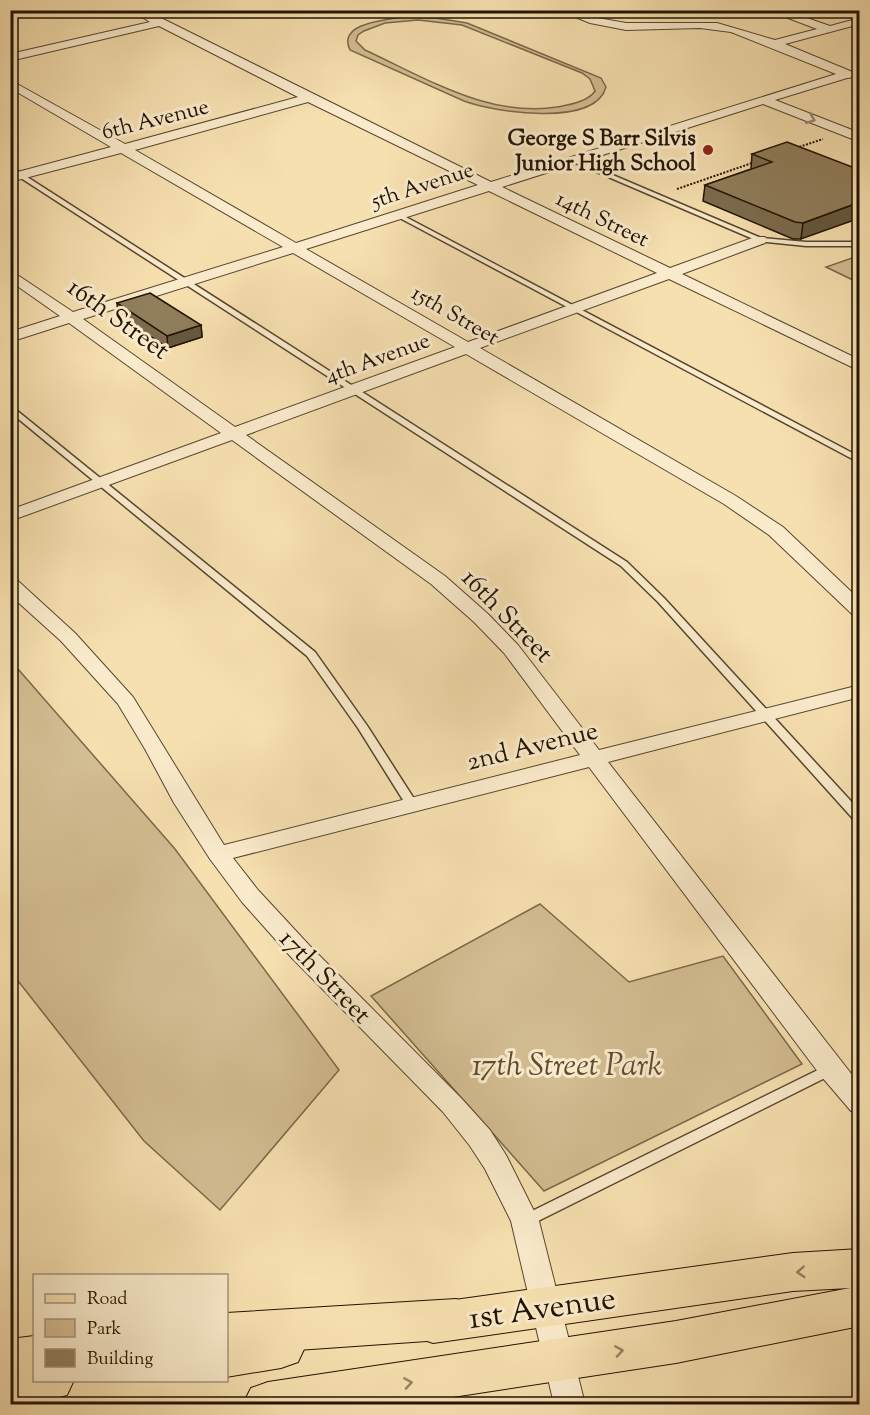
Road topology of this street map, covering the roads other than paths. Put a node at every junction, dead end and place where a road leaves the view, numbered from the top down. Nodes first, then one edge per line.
1 (136, 10) edge
2 (563, 10) edge
3 (772, 10) edge
4 (860, 21) edge
5 (158, 23) junction
6 (826, 28) junction
7 (771, 44) junction
8 (10, 58) edge
9 (854, 76) edge
10 (10, 83) edge
11 (309, 98) junction
12 (763, 100) junction
13 (860, 138) edge
14 (123, 149) junction
15 (573, 160) junction
16 (14, 174) edge
17 (491, 186) junction
18 (398, 215) junction
19 (760, 240) junction
20 (860, 244) edge
21 (296, 248) junction
22 (668, 273) junction
23 (10, 274) edge
24 (189, 282) junction
25 (573, 309) junction
26 (72, 318) junction
27 (10, 338) edge
28 (468, 347) junction
29 (860, 366) edge
30 (355, 389) junction
31 (10, 408) edge
32 (232, 433) junction
33 (860, 461) edge
34 (104, 484) junction
35 (10, 516) edge
36 (10, 584) edge
37 (860, 610) edge
38 (860, 691) edge
39 (767, 716) junction
40 (594, 759) junction
41 (412, 805) junction
42 (860, 819) edge
43 (218, 855) junction
44 (830, 1069) junction
45 (860, 1104) edge
46 (525, 1221) junction
47 (860, 1268) edge
48 (547, 1306) junction
49 (860, 1306) edge
50 (456, 1319) junction
51 (228, 1334) edge
52 (228, 1356) edge
53 (33, 1357) edge
54 (10, 1360) edge
55 (37, 1382) edge
56 (566, 1382) edge
57 (10, 1386) edge
58 (267, 1404) edge

1 - 5 street, 14th Street
2 - 7 street
3 - 6 street
4 - 6 street
5 - 8 street
5 - 11 street, 14th Street
6 - 7 street
7 - 9 street
9 - 12 street, 5th Avenue
10 - 14 street, 15th Street
11 - 14 street, 6th Avenue
11 - 17 street, 14th Street
12 -> 13 street
12 - 15 street, 5th Avenue
14 - 16 street, 6th Avenue
14 - 21 street, 15th Street
15 - 17 street, 5th Avenue
15 - 19 lane
16 - 24 lane
17 - 18 street, 5th Avenue
17 - 22 street, 14th Street
18 - 21 street, 5th Avenue
18 - 25 lane
19 - 20 lane
19 - 22 street, 4th Avenue
21 - 24 street, 5th Avenue
21 - 28 street, 15th Street
22 - 25 street, 4th Avenue
22 - 29 street, 14th Street
23 - 26 street, 16th Street
24 - 26 street, 5th Avenue
24 - 30 lane
25 - 28 street, 4th Avenue
25 - 33 lane
26 - 27 street, 5th Avenue
26 - 32 street, 16th Street
28 - 30 street, 4th Avenue
28 - 37 street, 15th Street
30 - 32 street, 4th Avenue
30 - 39 lane
31 - 34 lane
32 - 34 street, 4th Avenue
32 - 40 street, 16th Street
34 - 35 street, 4th Avenue
34 - 41 lane
36 - 43 street, 17th Street
38 - 39 street, 2nd Avenue
39 - 40 street, 2nd Avenue
39 - 42 lane
40 - 41 street, 2nd Avenue
40 - 44 street, 16th Street
41 - 43 street, 2nd Avenue
43 - 46 street, 17th Street
44 - 45 street, 16th Street
44 - 46 lane
46 - 48 street, 17th Street
47 -> 48 main road, 1st Avenue
48 - 50 main road, 1st Avenue
48 - 56 street, 17th Street
56 -> 49 main road, 1st Avenue
50 - 51 main road
50 - 52 main road, 1st Avenue
53 - 54 main road
55 - 57 main road
58 -> 56 main road, 1st Avenue

